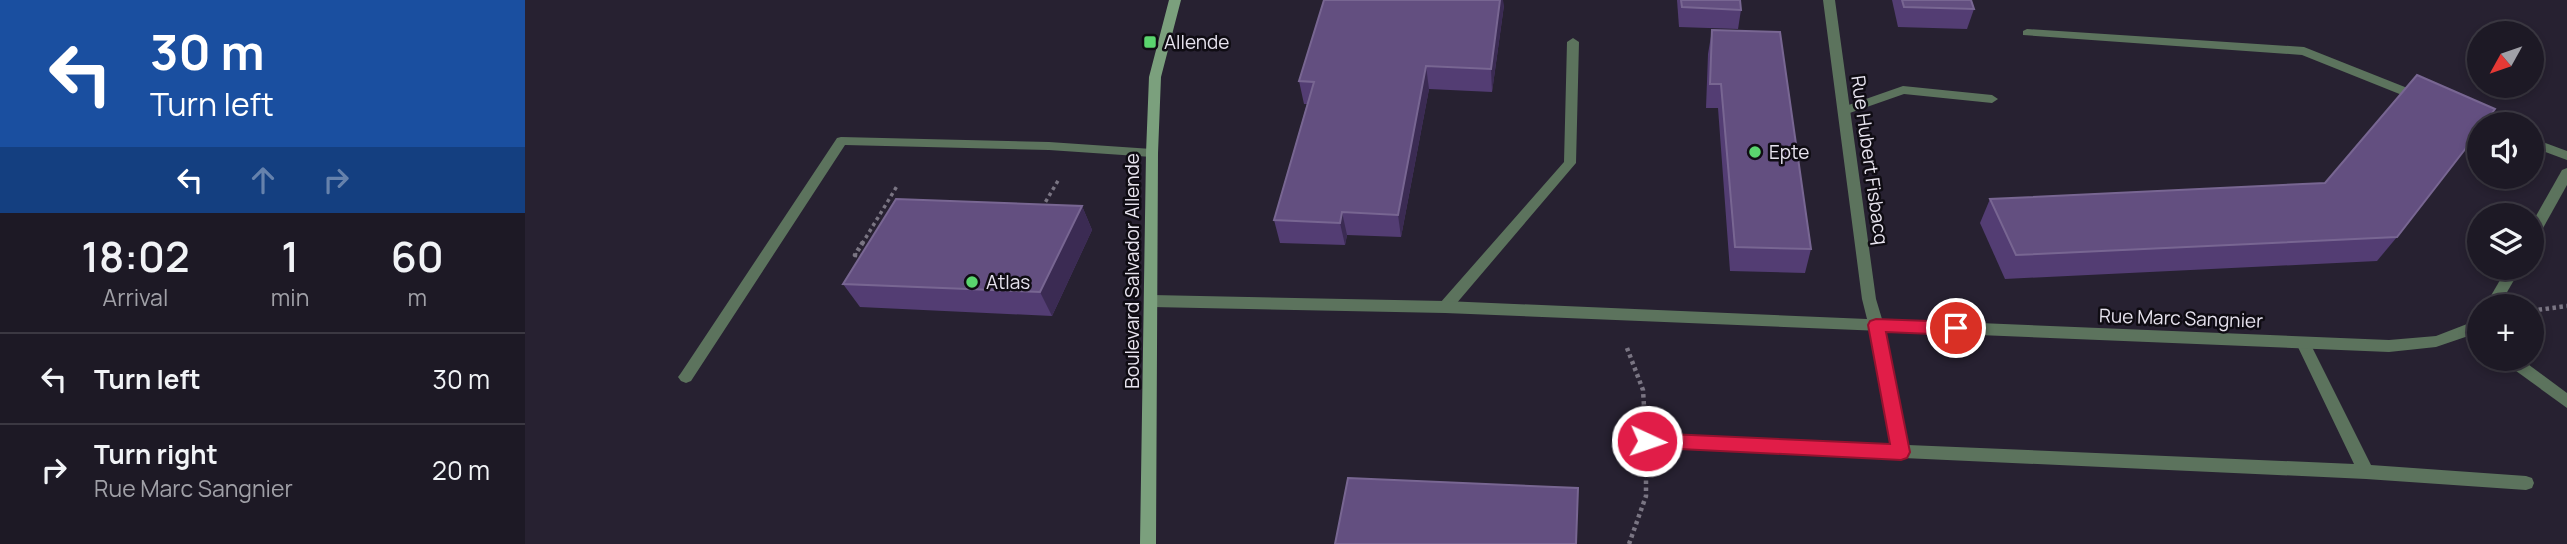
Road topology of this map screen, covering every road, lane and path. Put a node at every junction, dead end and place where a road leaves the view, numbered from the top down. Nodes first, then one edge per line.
1 (1175, 0) edge
2 (1829, 0) edge
3 (2027, 33) dead end
4 (1573, 42) dead end
5 (1992, 99) dead end
6 (2438, 105) edge
7 (1844, 111) junction
8 (2544, 147) edge
9 (1076, 148) junction
10 (1152, 153) junction
11 (2567, 156) edge
12 (2567, 173) edge
13 (897, 186) dead end
14 (888, 202) junction
15 (901, 202) edge
16 (1030, 207) edge
17 (2544, 214) edge
18 (867, 256) edge
19 (1152, 301) junction
20 (2567, 306) edge
21 (1445, 307) junction
22 (2544, 309) edge
23 (1876, 325) junction
24 (2467, 334) edge
25 (2303, 342) junction
26 (2526, 371) edge
27 (686, 377) dead end
28 (2567, 402) edge
29 (1647, 441) dead end
30 (1901, 452) junction
31 (2366, 472) junction
32 (2526, 483) dead end
33 (1149, 544) edge

1 - 10 street, Boulevard Salvador Allende
2 - 7 street, Rue Hubert Fisbacq
3 - 6 street
4 - 21 street
5 - 7 street
7 - 23 street, Rue Hubert Fisbacq
8 - 11 street
9 - 10 street
9 - 16 path
9 - 27 street
10 - 19 street, Boulevard Salvador Allende
12 - 17 street
13 - 14 path
14 - 15 path
14 - 18 path
19 - 21 street, Rue Marc Sangnier
19 - 33 street, Boulevard Salvador Allende
20 - 22 path
21 - 23 street, Rue Marc Sangnier
23 - 25 street, Rue Marc Sangnier
23 - 30 street, Rue Hubert Fisbacq
24 - 25 street, Rue Marc Sangnier
25 - 31 street
26 - 28 street
29 - 30 street
30 - 31 street
31 - 32 street

